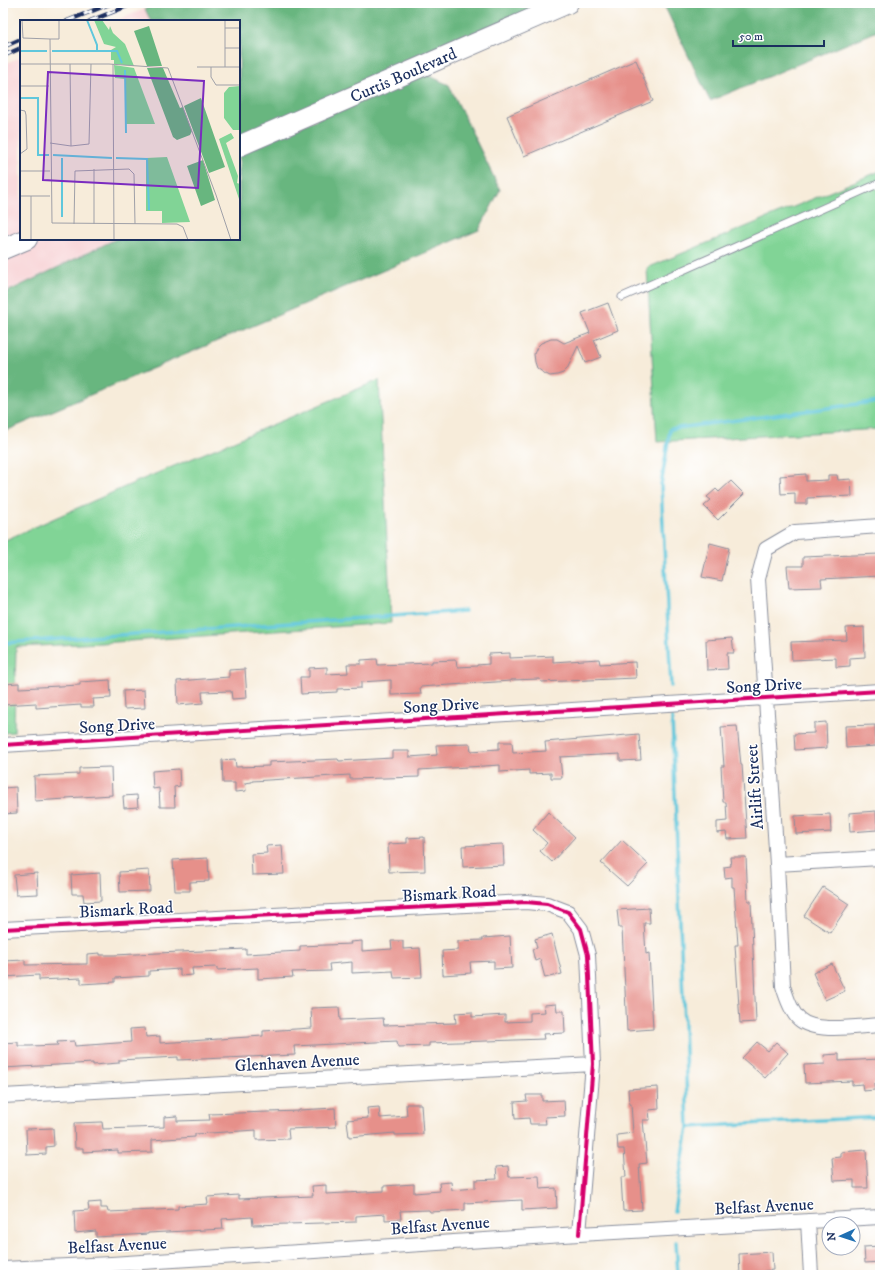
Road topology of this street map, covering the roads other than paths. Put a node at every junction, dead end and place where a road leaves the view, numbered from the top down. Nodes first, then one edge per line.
1 (568, 3) edge
2 (240, 146) edge
3 (880, 183) edge
4 (25, 240) edge
5 (3, 249) edge
6 (622, 297) dead end
7 (880, 526) edge
8 (880, 692) edge
9 (767, 698) junction
10 (3, 745) edge
11 (880, 858) edge
12 (778, 864) junction
13 (3, 929) edge
14 (880, 1025) edge
15 (593, 1064) junction
16 (3, 1096) edge
17 (880, 1217) edge
18 (808, 1221) junction
19 (579, 1234) junction
20 (3, 1269) edge
21 (111, 1270) edge
22 (811, 1275) edge

1 - 2 street, Curtis Boulevard
3 - 6 lane
4 - 5 street
7 - 9 street, Airlift Street
8 - 9 street, Song Drive
9 - 10 street, Song Drive
9 - 12 street, Airlift Street
11 - 12 street
12 - 14 street, Airlift Street
13 - 15 street, Bismark Road
15 - 16 street, Glenhaven Avenue
15 - 19 street, Bismark Road
17 - 18 street, Belfast Avenue
18 - 19 street, Belfast Avenue
18 - 22 street
19 - 21 street, Belfast Avenue
20 - 21 street, Belfast Avenue

